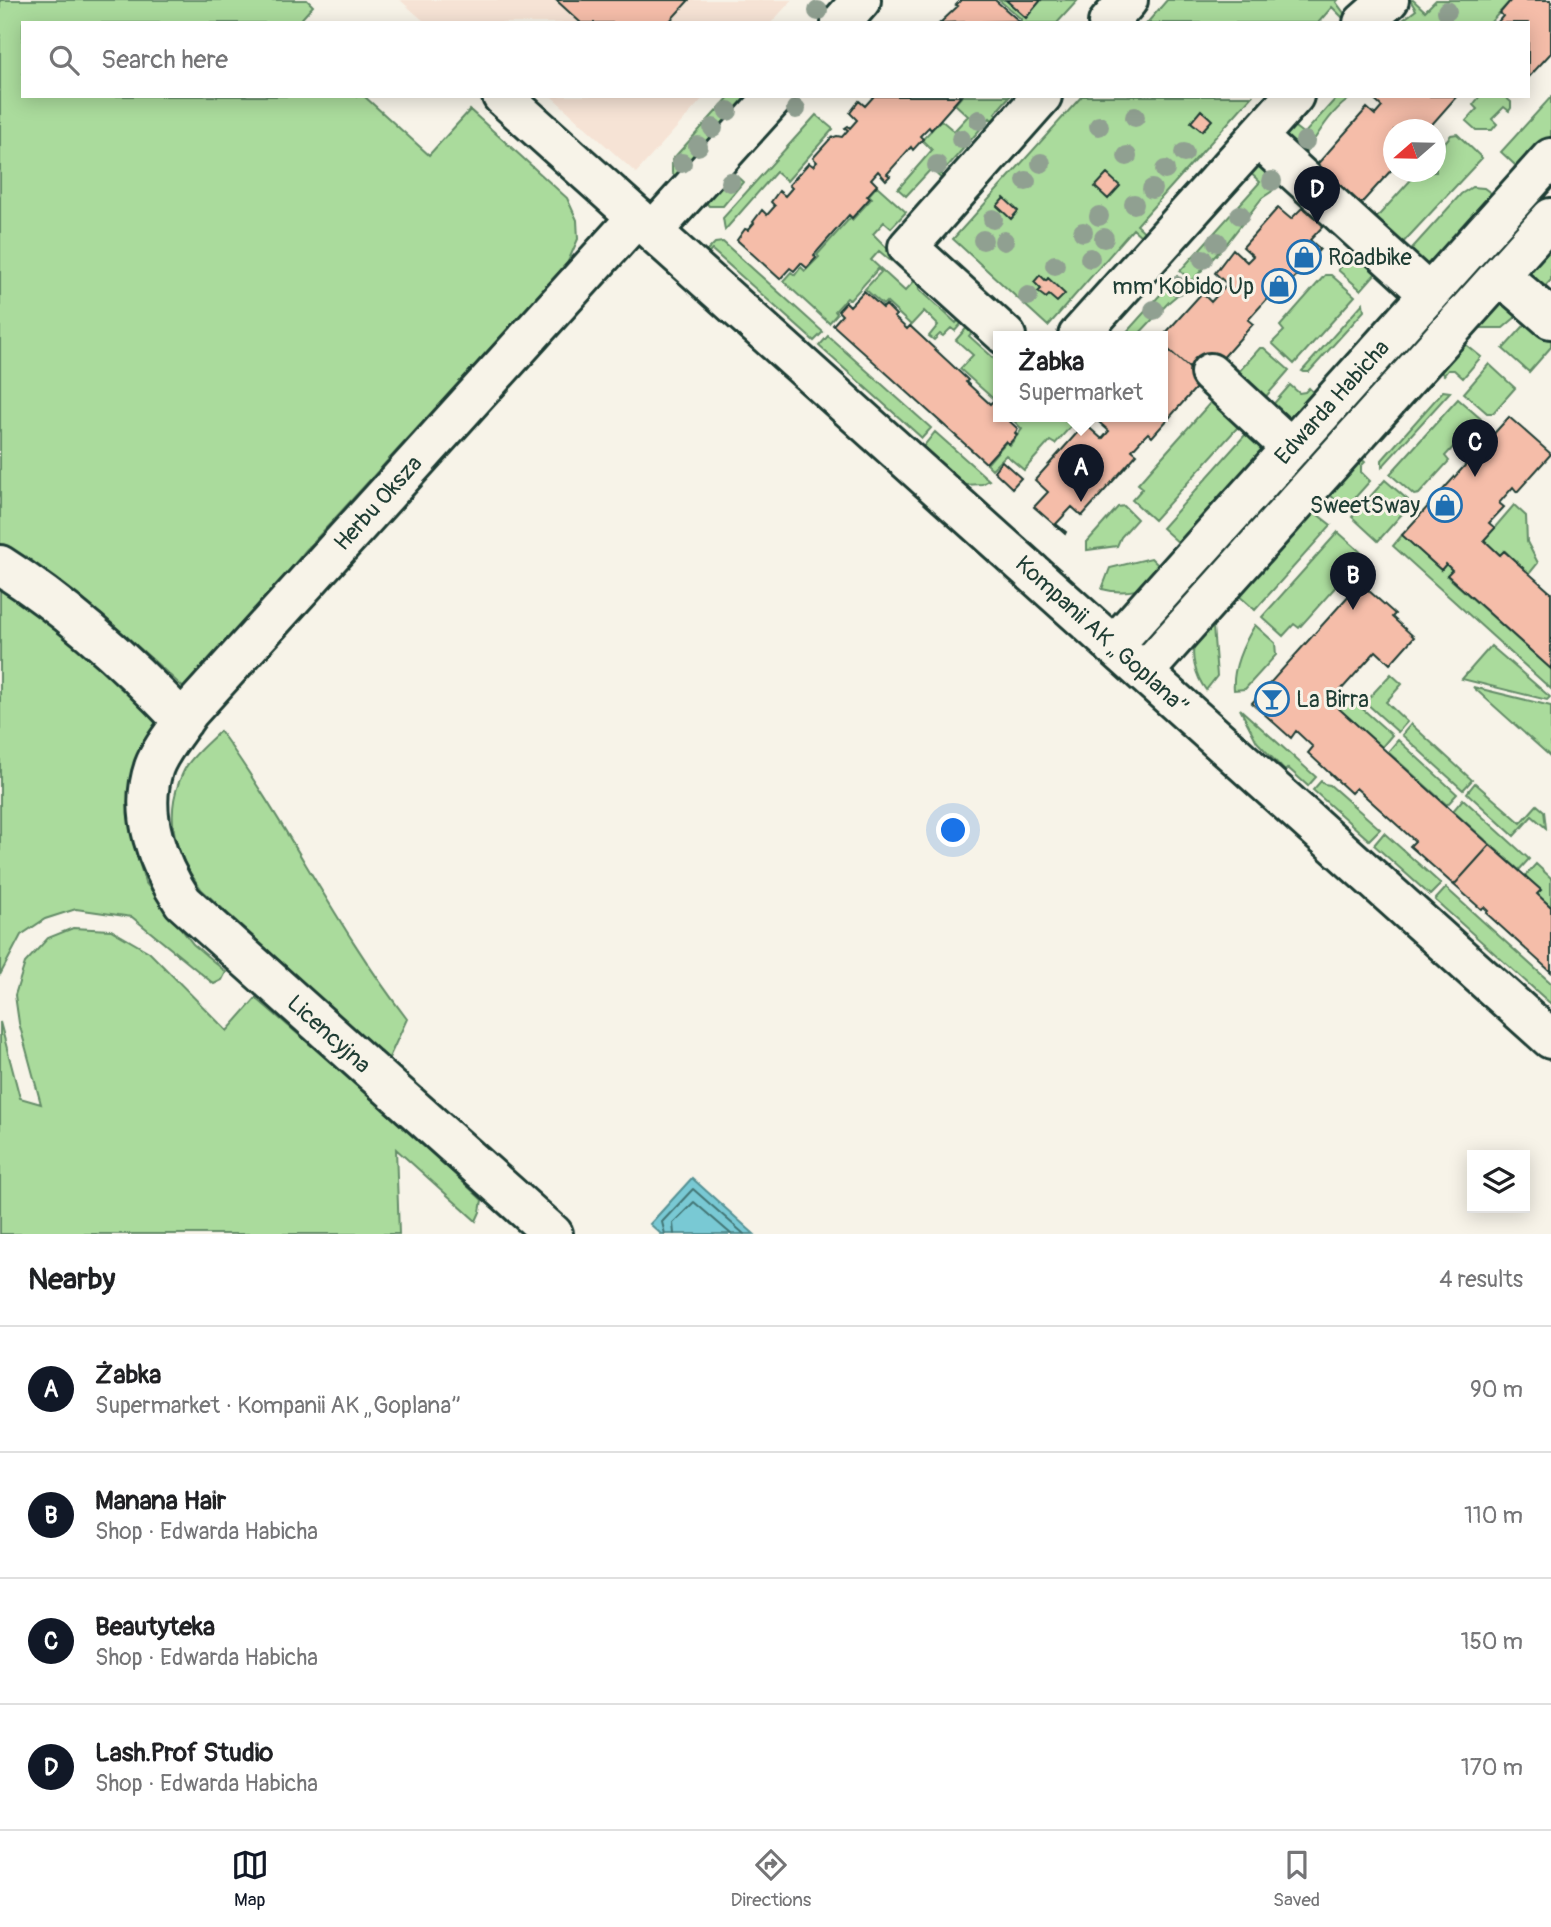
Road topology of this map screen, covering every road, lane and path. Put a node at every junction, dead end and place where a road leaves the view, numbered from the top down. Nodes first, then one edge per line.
1 (861, 0) edge
2 (1128, 0) edge
3 (1389, 0) edge
4 (843, 21) edge
5 (1110, 21) edge
6 (1365, 21) edge
7 (504, 98) edge
8 (773, 98) edge
9 (1040, 98) edge
10 (1292, 98) edge
11 (1257, 137) junction
12 (1551, 158) edge
13 (1551, 218) edge
14 (645, 224) junction
15 (1500, 275) junction
16 (1429, 294) junction
17 (1551, 320) edge
18 (1000, 331) edge
19 (1082, 331) edge
20 (1210, 373) dead end
21 (1291, 447) junction
22 (0, 565) edge
23 (1114, 646) junction
24 (1144, 673) junction
25 (183, 721) junction
26 (149, 805) joint
27 (1551, 1039) edge
28 (553, 1234) edge

1 - 4 street
2 - 5 street
3 - 6 street
7 - 14 street, Kompanii AK „Goplana”
8 - 14 street, Herbu Oksza
9 - 18 street
10 - 11 street
11 - 16 street
11 - 19 street
12 - 16 street, Edwarda Habicha
13 - 15 street, Edwarda Habicha
14 - 23 street, Kompanii AK „Goplana”
14 - 25 street, Herbu Oksza
15 - 17 street
15 - 24 street, Edwarda Habicha
16 - 21 street, Edwarda Habicha
20 - 21 street
21 - 23 street, Edwarda Habicha
22 - 25 street
23 - 24 street, Kompanii AK „Goplana”
24 - 27 street, Kompanii AK „Goplana”
25 - 26 street, Herbu Oksza
26 - 28 street, Licencyjna

